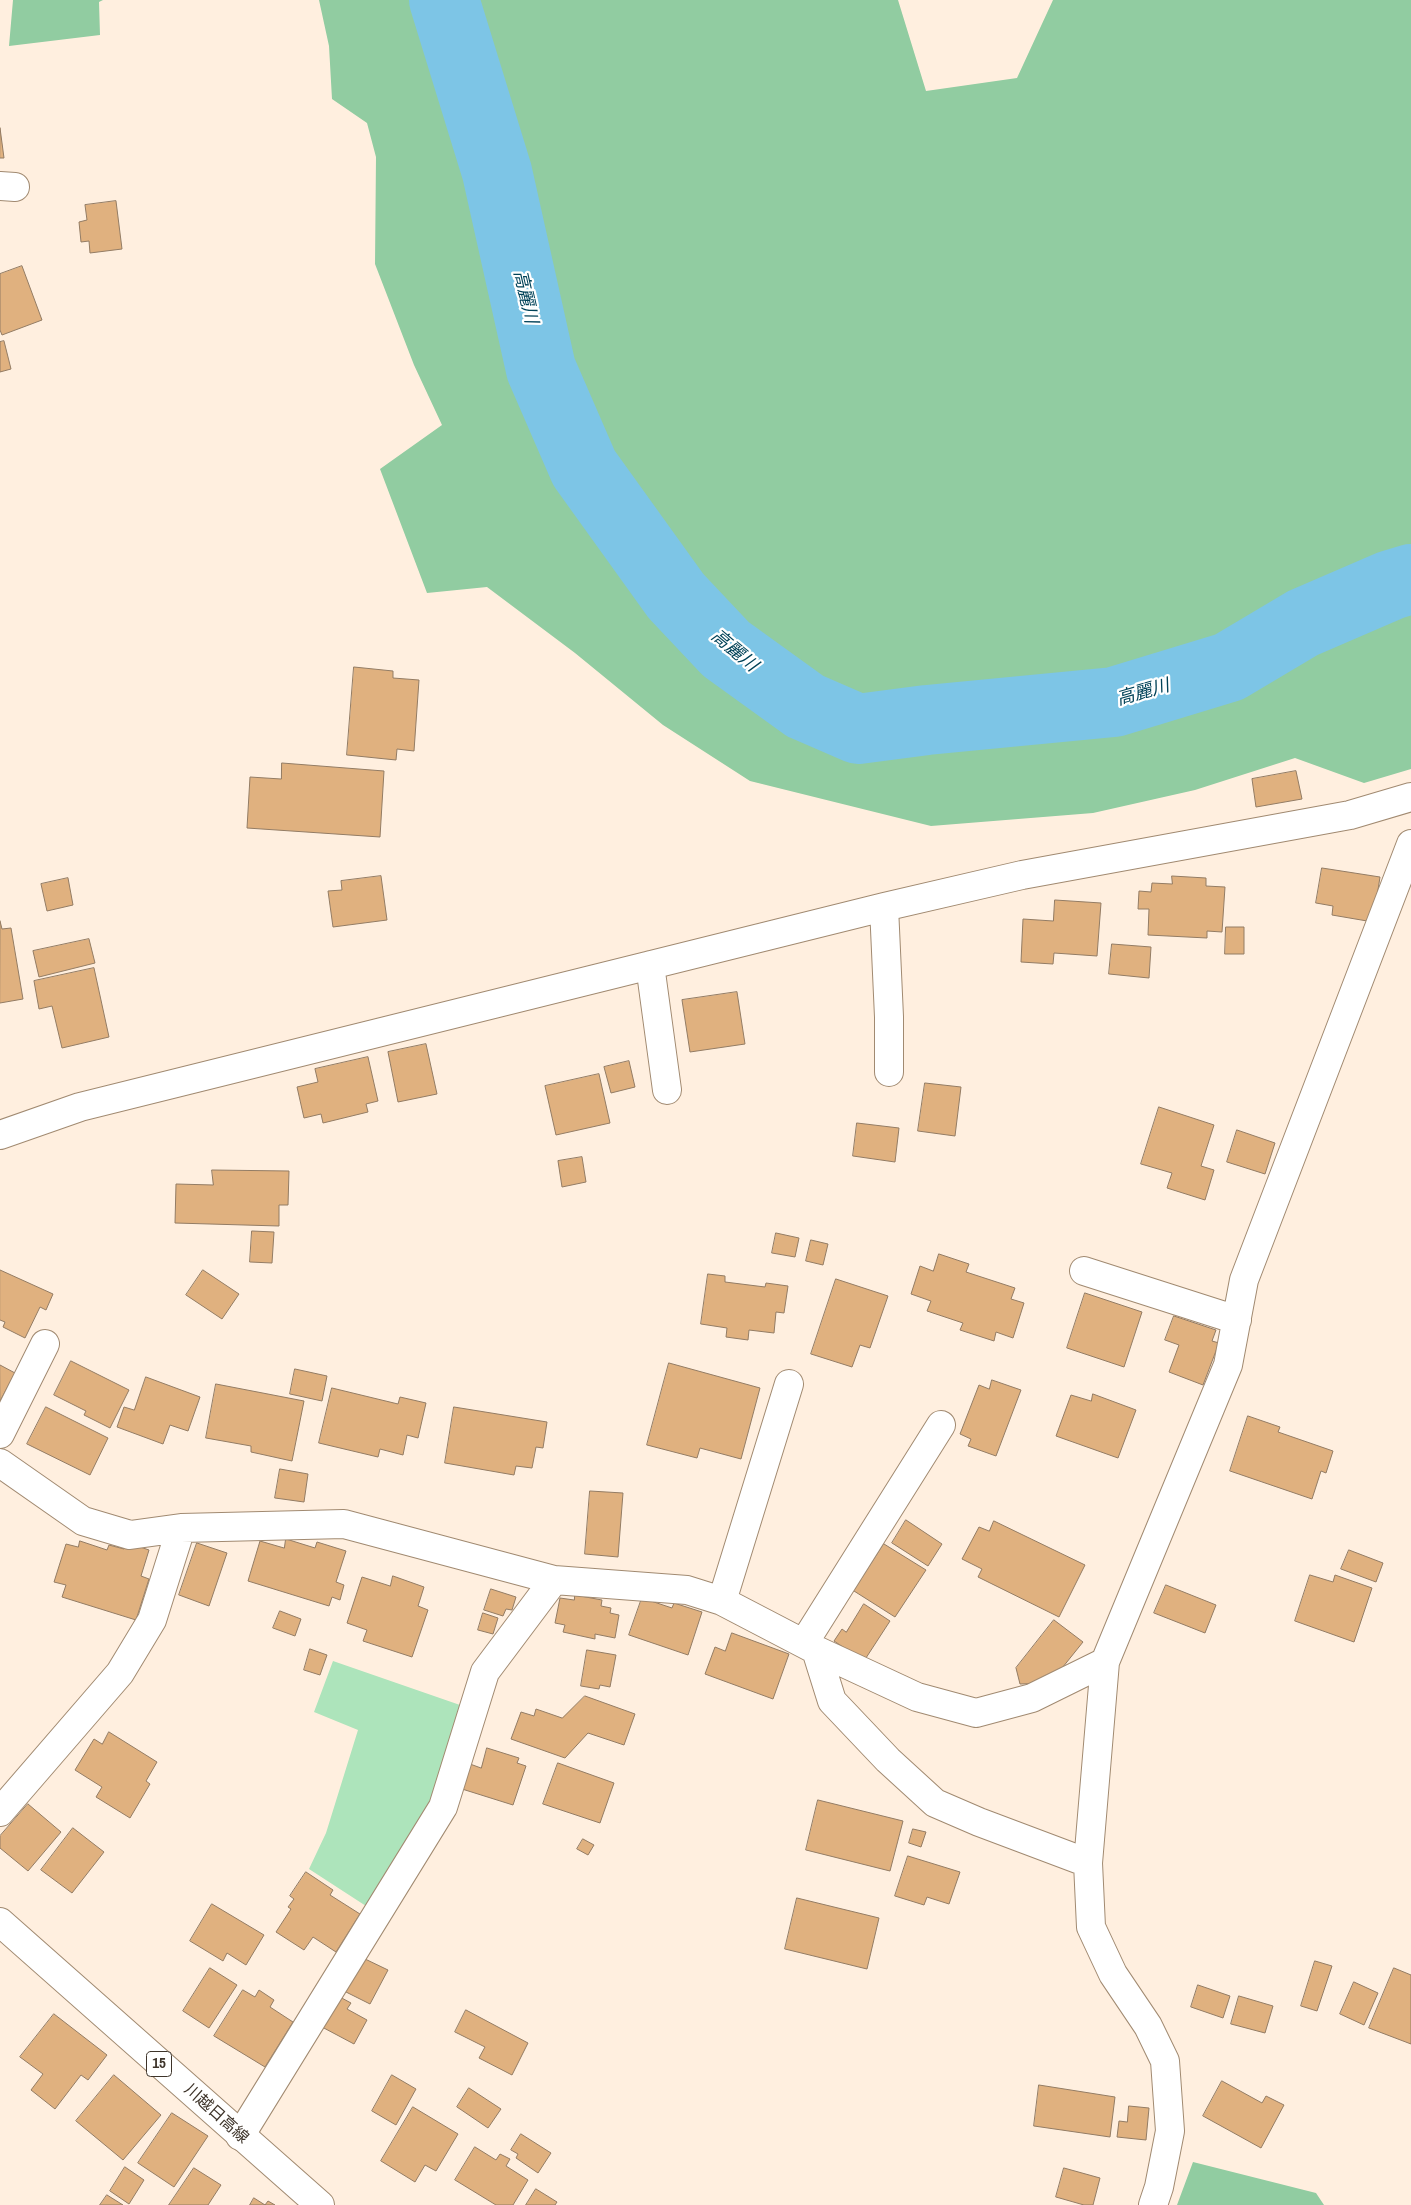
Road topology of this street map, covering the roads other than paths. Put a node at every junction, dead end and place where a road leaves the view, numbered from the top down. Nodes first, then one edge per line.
1 (1411, 798) edge
2 (1411, 844) edge
3 (884, 907) junction
4 (650, 965) junction
5 (889, 1072) dead end
6 (667, 1090) dead end
7 (0, 1134) edge
8 (1084, 1271) dead end
9 (1237, 1320) junction
10 (45, 1344) dead end
11 (790, 1384) dead end
12 (941, 1424) dead end
13 (0, 1434) edge
14 (0, 1463) edge
15 (181, 1528) junction
16 (554, 1580) junction
17 (722, 1601) junction
18 (810, 1646) junction
19 (1105, 1662) junction
20 (0, 1812) edge
21 (1088, 1863) junction
22 (0, 1922) edge
23 (240, 2136) junction
24 (320, 2205) edge
25 (1153, 2205) edge

1 - 3 street
2 - 9 street
3 - 4 street
3 - 5 street
4 - 6 street
4 - 7 street
8 - 9 street
9 - 19 street
10 - 13 street
11 - 17 street
12 - 18 street
14 - 15 street
15 - 16 street
15 - 20 street
16 - 17 street
16 - 23 street
17 - 18 street
18 - 19 street
18 - 21 street
19 - 21 street
21 - 25 street
22 - 23 street, 川越日高線 / 15
23 - 24 street, 川越日高線 / 15

